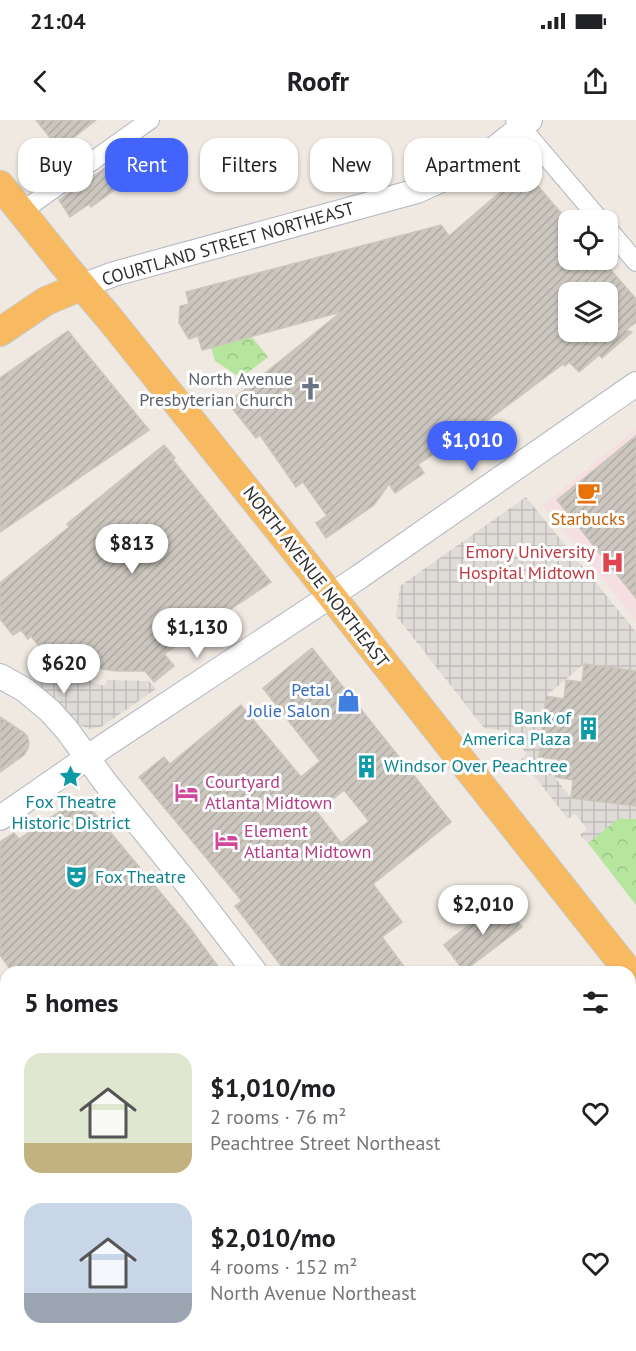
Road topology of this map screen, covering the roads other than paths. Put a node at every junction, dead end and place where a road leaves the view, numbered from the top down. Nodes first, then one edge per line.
1 (150, 120) edge
2 (522, 122) edge
3 (0, 185) edge
4 (592, 210) edge
5 (21, 212) junction
6 (618, 241) edge
7 (636, 262) edge
8 (82, 286) junction
9 (0, 332) edge
10 (636, 384) edge
11 (331, 595) junction
12 (0, 676) edge
13 (88, 758) junction
14 (0, 818) edge
15 (250, 966) edge
16 (625, 966) edge

1 - 5 street
2 - 4 street
2 - 8 main road, COURTLAND STREET NORTHEAST
3 - 5 highway, NORTH AVENUE NORTHEAST
5 - 8 highway, NORTH AVENUE NORTHEAST
6 - 7 street
8 - 9 highway
8 - 11 highway, NORTH AVENUE NORTHEAST
10 - 11 main road
11 - 13 main road
11 - 16 highway, NORTH AVENUE NORTHEAST
12 - 13 main road
13 - 14 main road
13 - 15 main road

